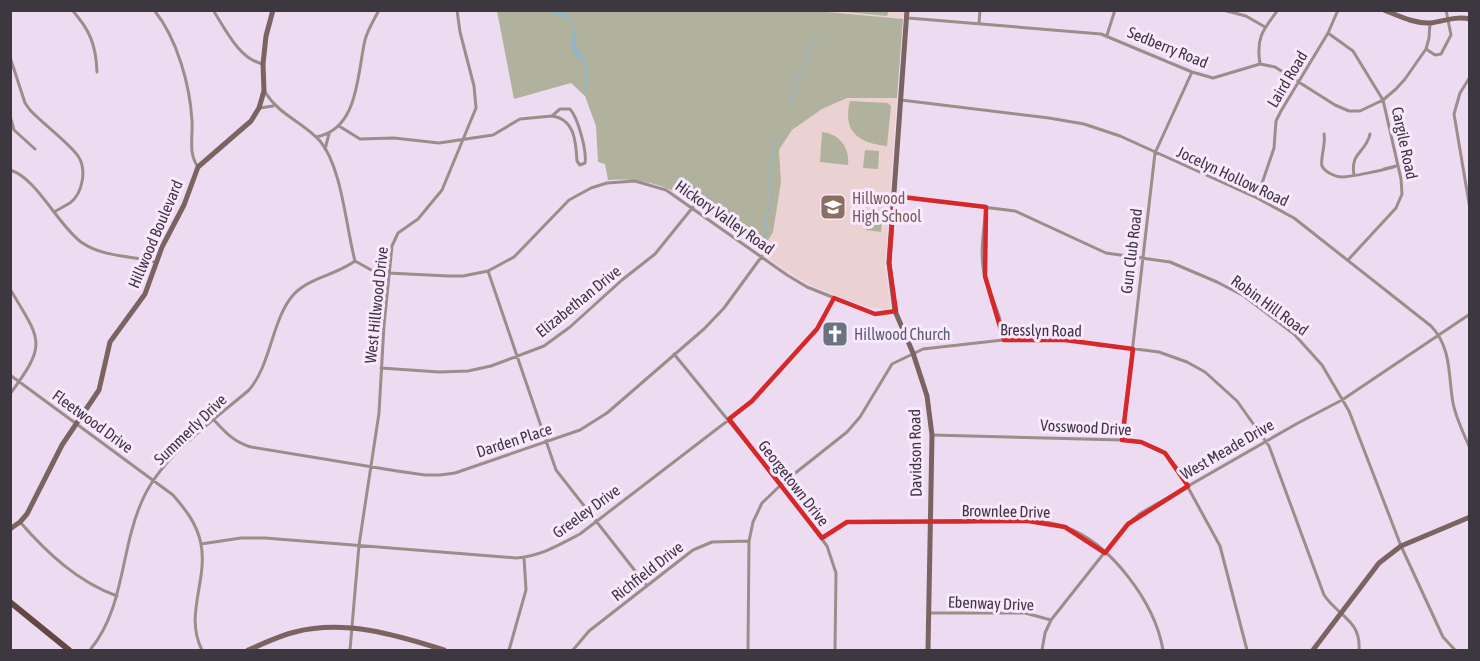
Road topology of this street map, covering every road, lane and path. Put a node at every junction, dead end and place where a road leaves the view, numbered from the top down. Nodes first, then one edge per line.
1 (72, 10) edge
2 (154, 10) edge
3 (213, 10) edge
4 (273, 10) edge
5 (379, 10) edge
6 (457, 10) edge
7 (980, 10) edge
8 (1115, 10) edge
9 (1223, 10) edge
10 (1278, 10) edge
11 (1338, 10) edge
12 (1384, 10) edge
13 (1446, 10) edge
14 (906, 14) edge
15 (1448, 19) junction
16 (1470, 19) edge
17 (979, 23) junction
18 (1430, 23) junction
19 (1265, 27) junction
20 (1328, 33) junction
21 (1107, 35) junction
22 (1426, 49) junction
23 (10, 57) edge
24 (263, 64) junction
25 (1260, 64) junction
26 (97, 72) dead end
27 (1192, 72) junction
28 (1470, 77) edge
29 (1299, 82) junction
30 (264, 91) junction
31 (901, 100) junction
32 (1383, 100) junction
33 (273, 105) junction
34 (259, 108) junction
35 (10, 116) edge
36 (552, 116) junction
37 (339, 126) junction
38 (580, 126) junction
39 (572, 130) junction
40 (329, 134) junction
41 (1324, 134) dead end
42 (1370, 134) dead end
43 (316, 137) junction
44 (464, 140) junction
45 (35, 149) dead end
46 (325, 149) junction
47 (1155, 153) junction
48 (1397, 166) junction
49 (198, 167) junction
50 (10, 170) edge
51 (1354, 175) junction
52 (894, 196) junction
53 (1257, 198) junction
54 (693, 207) junction
55 (986, 207) junction
56 (1470, 208) edge
57 (54, 212) junction
58 (762, 256) junction
59 (1142, 258) junction
60 (1348, 260) junction
61 (355, 261) junction
62 (156, 262) junction
63 (488, 271) junction
64 (388, 273) junction
65 (11, 291) edge
66 (834, 298) junction
67 (895, 311) junction
68 (1470, 314) edge
69 (1439, 335) junction
70 (1004, 340) junction
71 (1133, 349) junction
72 (913, 352) junction
73 (674, 354) junction
74 (517, 356) junction
75 (381, 368) junction
76 (10, 375) edge
77 (20, 382) junction
78 (10, 394) edge
79 (1342, 400) junction
80 (729, 419) junction
81 (214, 420) junction
82 (78, 424) junction
83 (932, 435) junction
84 (1122, 440) junction
85 (1265, 441) junction
86 (546, 442) junction
87 (1470, 448) edge
88 (369, 466) junction
89 (154, 481) junction
90 (781, 485) junction
91 (1188, 486) junction
92 (1470, 517) edge
93 (20, 522) junction
94 (596, 522) junction
95 (930, 522) junction
96 (10, 529) edge
97 (822, 538) junction
98 (749, 541) junction
99 (201, 544) junction
100 (359, 545) junction
101 (1401, 546) junction
102 (1105, 553) junction
103 (525, 557) junction
104 (647, 586) junction
105 (117, 596) junction
106 (10, 602) edge
107 (929, 613) junction
108 (1341, 613) junction
109 (1051, 620) junction
110 (351, 629) junction
111 (69, 651) edge
112 (90, 651) edge
113 (202, 651) edge
114 (248, 651) edge
115 (350, 651) edge
116 (444, 651) edge
117 (509, 651) edge
118 (573, 651) edge
119 (748, 651) edge
120 (835, 651) edge
121 (928, 651) edge
122 (1042, 651) edge
123 (1163, 651) edge
124 (1247, 651) edge
125 (1312, 651) edge
126 (1359, 651) edge
127 (1455, 651) edge

1 - 26 street
2 - 49 street
3 - 24 street
4 - 24 street, Hillwood Boulevard
5 - 37 street
6 - 44 street, West Hillwood Drive
7 - 17 street
8 - 21 street
9 - 19 street
10 - 19 street
11 - 20 street, Laird Road
12 - 18 street
13 - 15 street
14 - 17 street, Sedberry Road
14 - 31 street, Davidson Road
15 - 16 street
15 - 18 street
15 - 22 street
17 - 21 street, Sedberry Road
18 - 22 street
19 - 25 street
20 - 29 street, Laird Road
20 - 32 street, Cargile Road
21 - 27 street, Sedberry Road
22 - 32 street
23 - 57 street
24 - 30 street, Hillwood Boulevard
25 - 27 street, Sedberry Road
25 - 29 street
27 - 47 street, Gun Club Road
28 - 56 street
29 - 32 street
29 - 53 street, Laird Road
30 - 33 street
30 - 34 street, Hillwood Boulevard
31 - 47 street, Jocelyn Hollow Road
31 - 52 street, Davidson Road
32 - 48 street, Cargile Road
33 - 34 street
33 - 43 street
34 - 49 street, Hillwood Boulevard
35 - 45 street
36 - 38 street
36 - 39 street
36 - 44 street
37 - 40 street
37 - 44 street
38 - 39 street
38 - 39 street
40 - 43 street
40 - 46 street
41 - 51 street
42 - 51 street
43 - 46 street
44 - 64 street, West Hillwood Drive
46 - 61 street
47 - 53 street, Jocelyn Hollow Road
47 - 59 street, Gun Club Road
48 - 51 street
48 - 60 street, Cargile Road
49 - 62 street, Hillwood Boulevard
50 - 57 street
52 - 55 street, Robin Hill Road
52 - 67 street, Davidson Road
53 - 60 street, Jocelyn Hollow Road
54 - 58 street, Hickory Valley Road
54 - 63 street, Hickory Valley Road
54 - 74 street, Elizabethan Drive
55 - 59 street, Robin Hill Road
55 - 70 street
57 - 62 street
58 - 66 street, Hickory Valley Road
58 - 73 street, Darden Place
59 - 71 street, Gun Club Road
59 - 79 street, Robin Hill Road
60 - 69 street, Jocelyn Hollow Road
61 - 64 street, Hickory Valley Road
61 - 81 street, Summerly Drive
62 - 82 street, Hillwood Boulevard
63 - 64 street, Hickory Valley Road
63 - 74 street
64 - 75 street, West Hillwood Drive
65 - 77 street
66 - 67 street, Hickory Valley Road
66 - 80 street, Greeley Drive
67 - 72 street, Davidson Road
68 - 69 street, West Meade Drive
69 - 79 street, West Meade Drive
69 - 87 street
70 - 71 street, Bresslyn Road
70 - 72 street, Bresslyn Road
71 - 84 street, Gun Club Road
71 - 85 street, Bresslyn Road
72 - 83 street, Davidson Road
72 - 90 street, Bresslyn Road
73 - 80 street, Georgetown Drive
73 - 86 street, Darden Place
74 - 75 street, Elizabethan Drive
74 - 86 street
75 - 88 street, West Hillwood Drive
76 - 77 street, Fleetwood Drive
77 - 78 street
77 - 82 street, Fleetwood Drive
79 - 85 street, West Meade Drive
79 - 101 street, Robin Hill Road
80 - 90 street, Georgetown Drive
80 - 94 street, Greeley Drive
81 - 88 street, Darden Place
81 - 89 street, Summerly Drive
82 - 89 street, Fleetwood Drive
82 - 93 street, Hillwood Boulevard
83 - 84 street, Vosswood Drive
83 - 95 street, Davidson Road
84 - 91 street, Vosswood Drive
85 - 91 street, West Meade Drive
85 - 108 street, Bresslyn Road
86 - 88 street, Darden Place
86 - 94 street
88 - 100 street, West Hillwood Drive
89 - 99 street, Fleetwood Drive
89 - 105 street, Summerly Drive
90 - 97 street, Georgetown Drive
90 - 98 street, Bresslyn Road
91 - 102 street, West Meade Drive
91 - 124 street, Vosswood Drive
92 - 101 street
93 - 96 street, Hillwood Boulevard
93 - 105 street
94 - 103 street, Greeley Drive
94 - 104 street
95 - 97 street, Brownlee Drive
95 - 102 street, Brownlee Drive
95 - 107 street, Davidson Road
97 - 120 street, Georgetown Drive
98 - 104 street, Richfield Drive
98 - 119 street, Bresslyn Road
99 - 100 street, Greeley Drive
99 - 113 street, Fleetwood Drive
100 - 103 street, Greeley Drive
100 - 110 street, West Hillwood Drive
101 - 108 street
101 - 127 street, Robin Hill Road
102 - 109 street, West Meade Drive
102 - 123 street, Brownlee Drive
103 - 117 street
104 - 118 street, Richfield Drive
105 - 112 street, Summerly Drive
106 - 111 main road
107 - 109 street, Ebenway Drive
107 - 121 street, Davidson Road
108 - 125 street
108 - 126 street, Bresslyn Road
109 - 122 street, West Meade Drive
110 - 114 street
110 - 115 street, West Hillwood Drive
110 - 116 street

